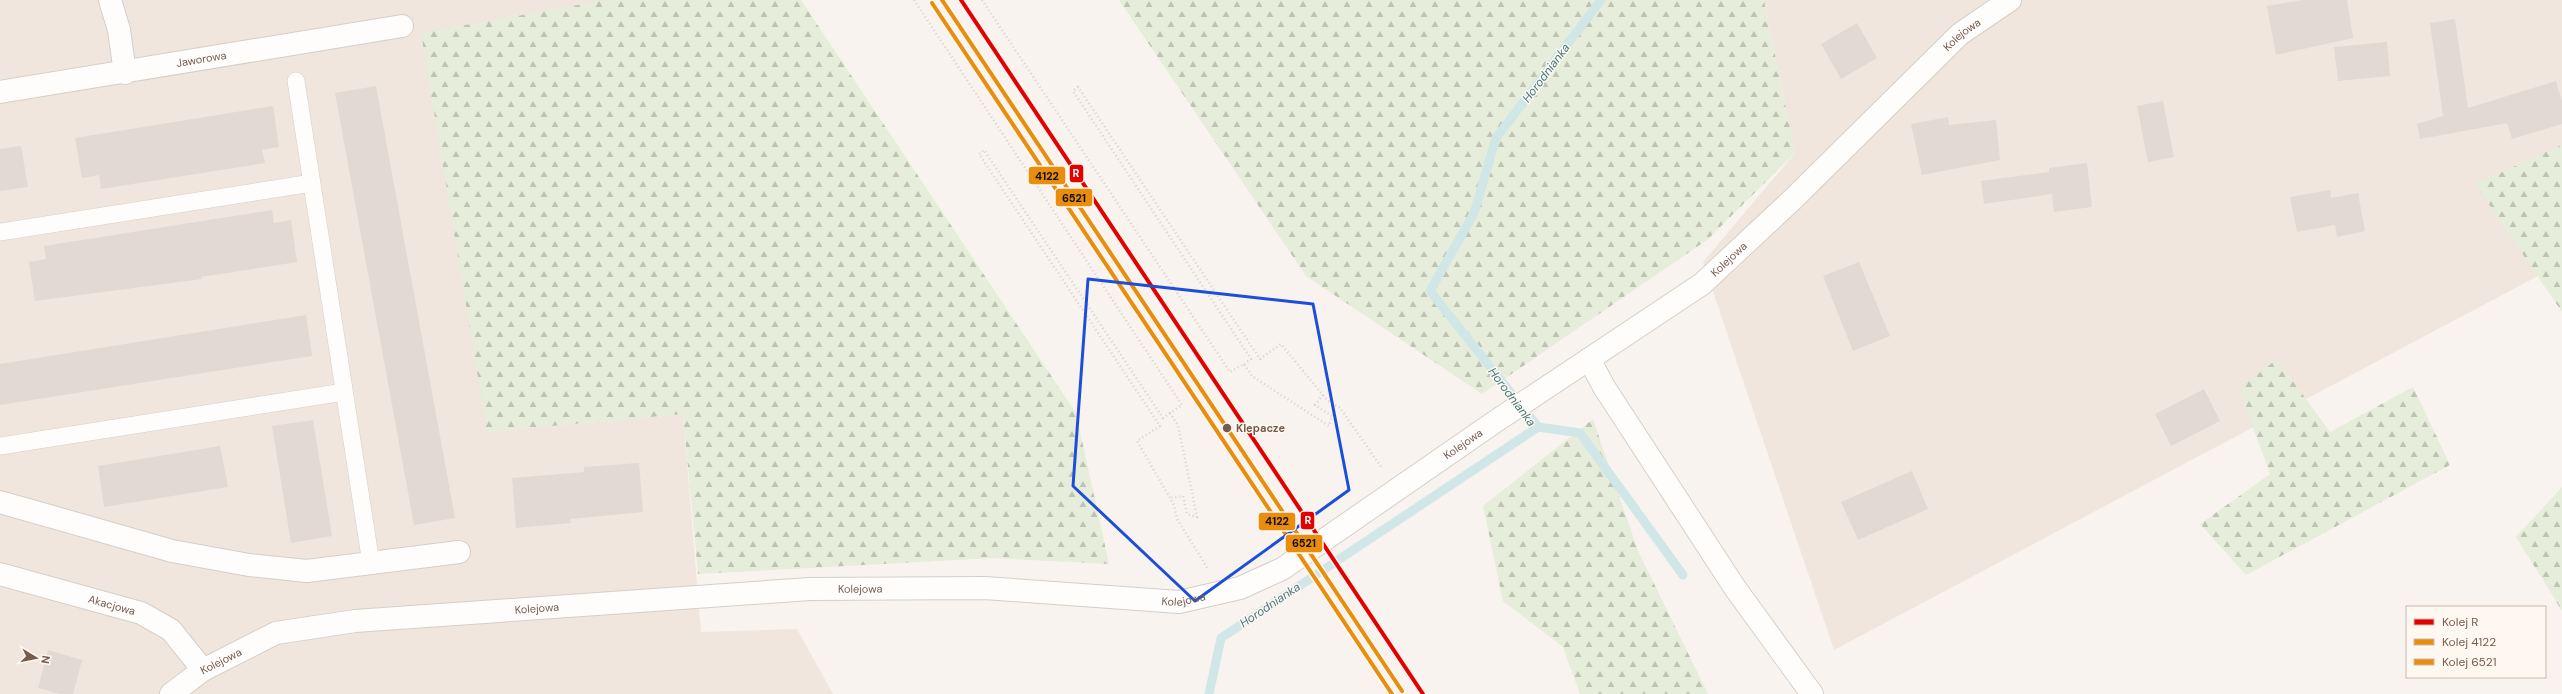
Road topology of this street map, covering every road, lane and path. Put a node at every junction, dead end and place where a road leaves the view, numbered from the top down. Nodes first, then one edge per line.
1 (110, 0) edge
2 (914, 0) edge
3 (982, 0) edge
4 (2010, 0) edge
5 (402, 26) dead end
6 (125, 73) junction
7 (296, 81) dead end
8 (0, 92) edge
9 (312, 183) junction
10 (0, 232) edge
11 (1589, 359) junction
12 (1244, 364) junction
13 (344, 392) junction
14 (1323, 395) junction
15 (1170, 413) junction
16 (0, 446) edge
17 (1398, 489) junction
18 (1170, 498) junction
19 (0, 502) edge
20 (459, 552) dead end
21 (371, 563) junction
22 (0, 574) edge
23 (1223, 593) junction
24 (203, 670) junction
25 (171, 694) edge
26 (1812, 694) edge

1 - 6 street
2 - 15 path
3 - 12 path
4 - 11 street, Kolejowa
5 - 6 street, Jaworowa
6 - 8 street, Jaworowa
7 - 9 lane
9 - 10 lane
9 - 13 lane
11 - 17 street, Kolejowa
11 - 26 street
12 - 14 path
12 - 14 path
13 - 16 lane
13 - 21 lane
14 - 17 path
15 - 18 path
15 - 18 path
17 - 23 street, Kolejowa
18 - 23 path
19 - 21 street
20 - 21 street
22 - 24 street, Akacjowa
23 - 24 street, Kolejowa
24 - 25 street, Kolejowa

